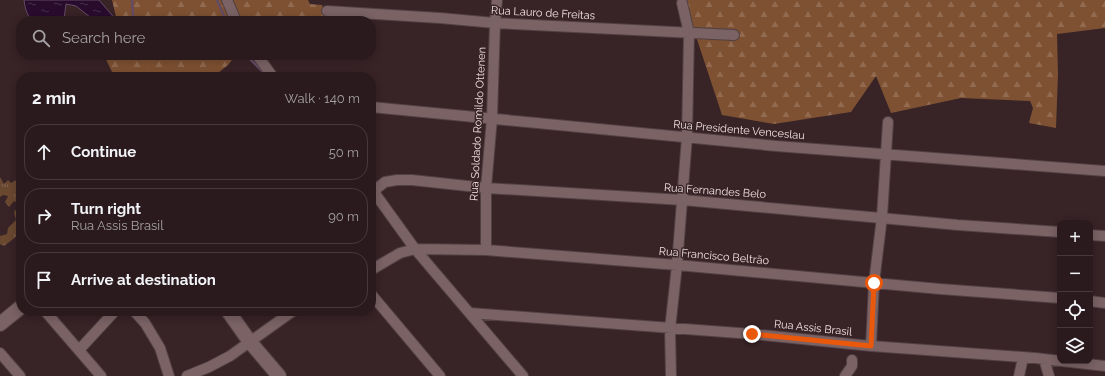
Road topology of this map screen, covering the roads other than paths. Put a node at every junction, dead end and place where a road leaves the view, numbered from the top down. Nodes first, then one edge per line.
1 (227, 0) edge
2 (497, 0) edge
3 (682, 3) dead end
4 (327, 11) dead end
5 (234, 16) edge
6 (495, 23) junction
7 (689, 32) junction
8 (734, 35) dead end
9 (261, 60) edge
10 (269, 72) edge
11 (376, 107) edge
12 (492, 118) junction
13 (888, 122) dead end
14 (687, 137) junction
15 (886, 153) junction
16 (1105, 171) edge
17 (376, 188) edge
18 (486, 188) junction
19 (376, 195) edge
20 (683, 200) junction
21 (882, 217) junction
22 (1057, 232) edge
23 (1093, 235) edge
24 (1105, 236) edge
25 (415, 249) junction
26 (486, 250) junction
27 (677, 265) junction
28 (376, 267) edge
29 (874, 283) junction
30 (1057, 298) edge
31 (376, 300) edge
32 (1093, 301) edge
33 (1105, 303) edge
34 (16, 311) edge
35 (470, 313) junction
36 (49, 316) edge
37 (110, 316) edge
38 (139, 316) edge
39 (232, 316) edge
40 (284, 316) edge
41 (0, 324) edge
42 (670, 328) junction
43 (250, 342) junction
44 (871, 346) junction
45 (79, 350) junction
46 (0, 353) edge
47 (1023, 358) junction
48 (1044, 359) junction
49 (852, 360) dead end
50 (1105, 366) edge
51 (20, 376) edge
52 (101, 376) edge
53 (169, 376) edge
54 (187, 376) edge
55 (279, 376) edge
56 (440, 376) edge
57 (522, 376) edge
58 (671, 376) edge
59 (845, 376) edge
60 (1019, 376) edge
61 (1049, 376) edge

1 - 5 street
2 - 6 street, Rua Soldado Romildo Ottenen
3 - 7 street
4 - 6 street, Rua Lauro de Freitas
6 - 7 street, Rua Lauro de Freitas
6 - 12 street, Rua Soldado Romildo Ottenen
7 - 8 street, Rua Lauro de Freitas
7 - 14 street
9 - 10 street
11 - 12 street, Rua Presidente Venceslau
12 - 14 street, Rua Presidente Venceslau
12 - 18 street, Rua Soldado Romildo Ottenen
13 - 15 street
14 - 15 street, Rua Presidente Venceslau
14 - 20 street
15 - 16 street, Rua Presidente Venceslau
15 - 21 street
17 - 18 street, Rua Fernandes Belo
18 - 20 street, Rua Fernandes Belo
18 - 26 street, Rua Soldado Romildo Ottenen
19 - 25 street
20 - 21 street, Rua Fernandes Belo
20 - 27 street
21 - 22 street, Rua Fernandes Belo
21 - 29 street
23 - 24 street
25 - 26 street, Rua Francisco Beltrão
25 - 28 street, Rua Francisco Beltrão
25 - 35 street
26 - 27 street, Rua Francisco Beltrão
27 - 29 street, Rua Francisco Beltrão
27 - 42 street
29 - 30 street, Rua Francisco Beltrão
29 - 44 street
31 - 56 street
32 - 33 street
34 - 41 main road
35 - 42 street, Rua Assis Brasil
35 - 57 street
36 - 45 street
37 - 45 street
38 - 53 street
39 - 43 main road
40 - 43 street
42 - 44 street, Rua Assis Brasil
42 - 58 street
43 - 54 street
43 - 55 main road
44 - 47 street, Rua Assis Brasil
45 - 52 street
46 - 51 street
47 - 48 street, Rua Assis Brasil
47 - 60 street
48 - 50 street, Rua Assis Brasil
48 - 61 street
49 - 59 street

